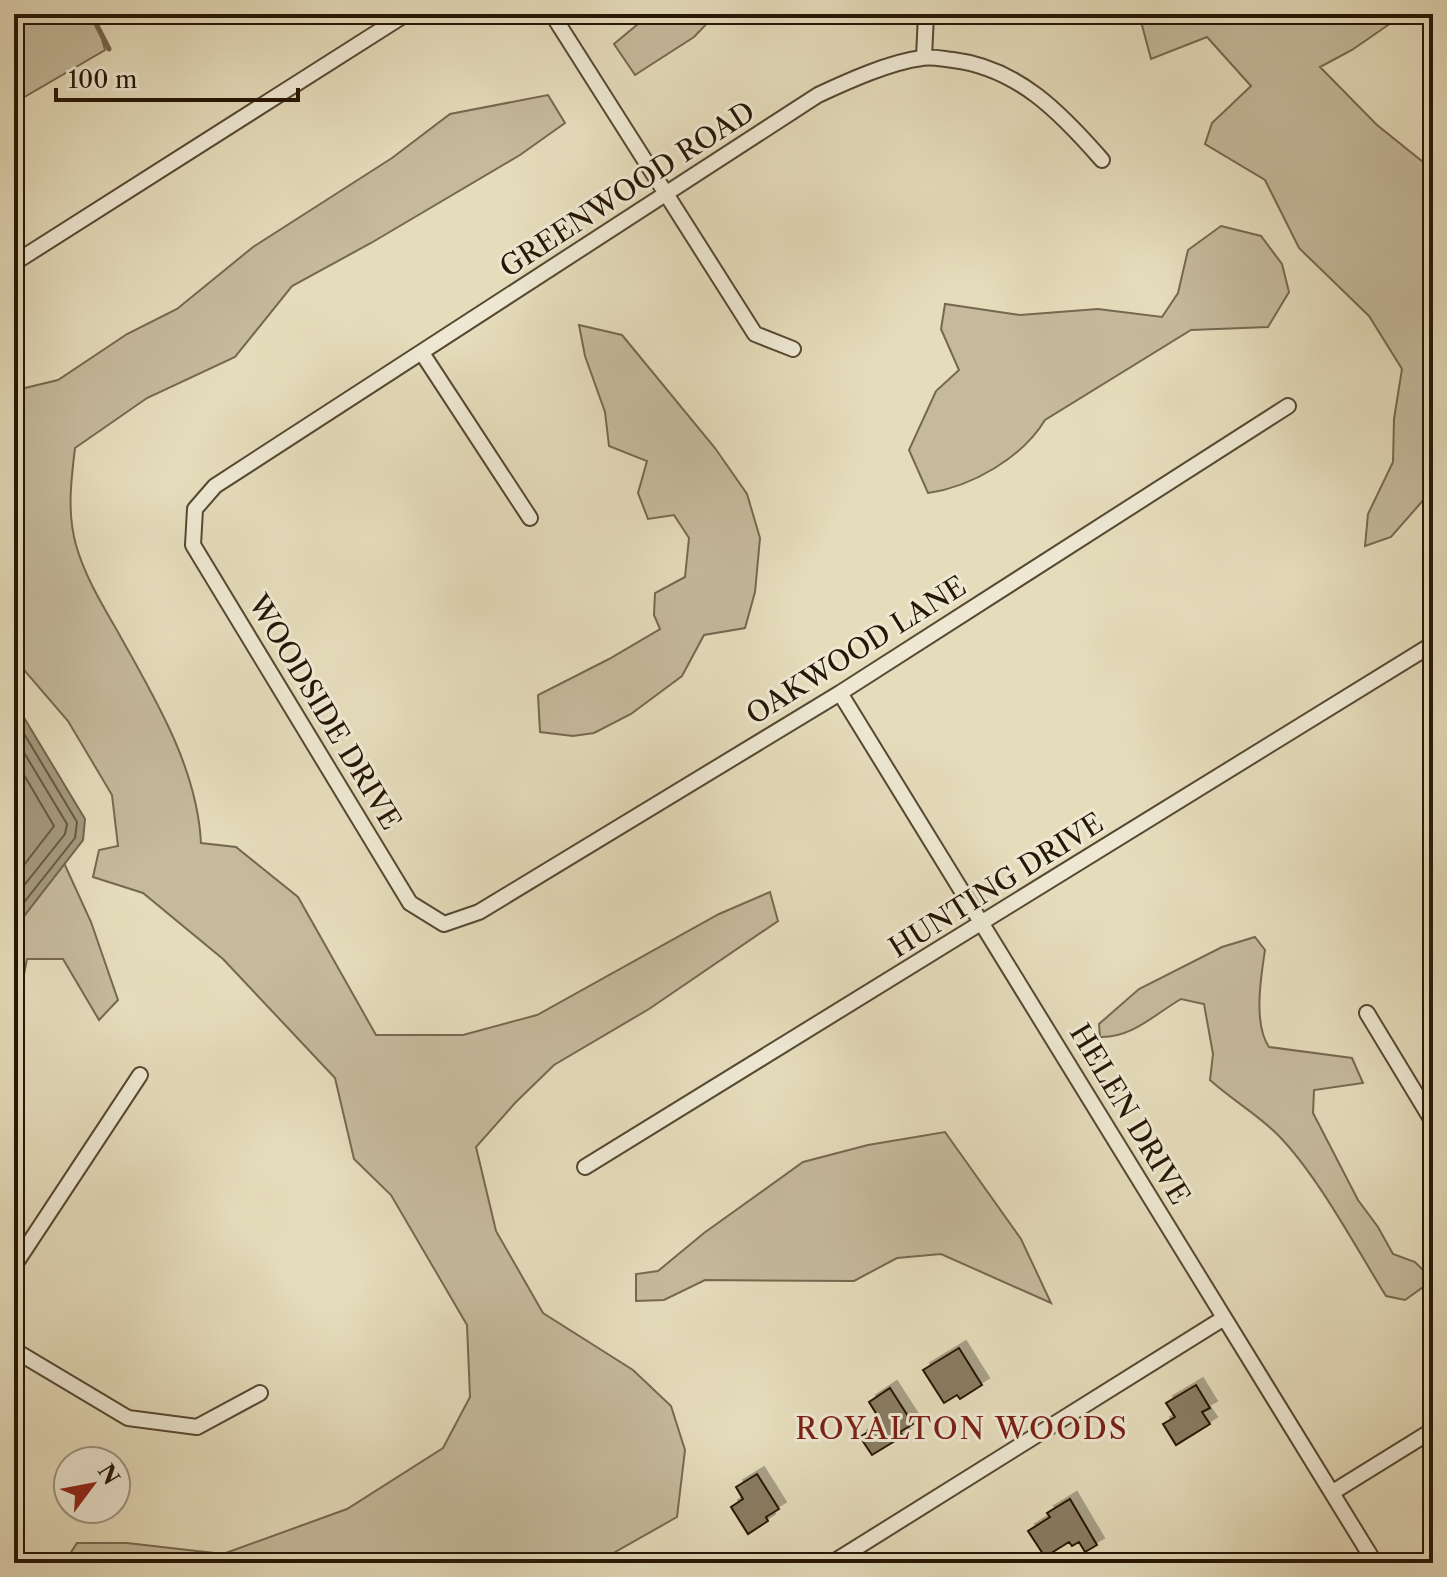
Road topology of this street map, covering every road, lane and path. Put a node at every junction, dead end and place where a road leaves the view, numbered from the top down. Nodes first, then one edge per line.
1 (406, 14) edge
2 (552, 14) edge
3 (926, 14) edge
4 (924, 57) junction
5 (1102, 160) dead end
6 (665, 195) junction
7 (14, 263) edge
8 (793, 349) dead end
9 (422, 353) junction
10 (1288, 406) dead end
11 (195, 509) joint
12 (530, 518) dead end
13 (1433, 644) edge
14 (840, 693) junction
15 (444, 924) joint
16 (983, 924) junction
17 (1367, 1013) dead end
18 (140, 1075) dead end
19 (1433, 1122) edge
20 (585, 1167) dead end
21 (14, 1266) edge
22 (1224, 1318) junction
23 (14, 1350) edge
24 (260, 1393) dead end
25 (1433, 1430) edge
26 (1333, 1492) junction
27 (832, 1563) edge
28 (1375, 1563) edge

1 - 7 street
2 - 6 street
3 - 4 street
4 - 5 street, GREENWOOD ROAD
4 - 6 street, GREENWOOD ROAD
6 - 8 street
6 - 9 street, GREENWOOD ROAD
9 - 11 street, GREENWOOD ROAD
9 - 12 street
10 - 14 street, OAKWOOD LANE
11 - 15 street, WOODSIDE DRIVE
13 - 16 street, HUNTING DRIVE
14 - 15 street, OAKWOOD LANE
14 - 16 street, HELEN DRIVE
16 - 20 street, HUNTING DRIVE
16 - 22 street, HELEN DRIVE
17 - 19 street
18 - 21 street
22 - 26 street, HELEN DRIVE
22 - 27 street
23 - 24 street
25 - 26 street
26 - 28 street, HELEN DRIVE

